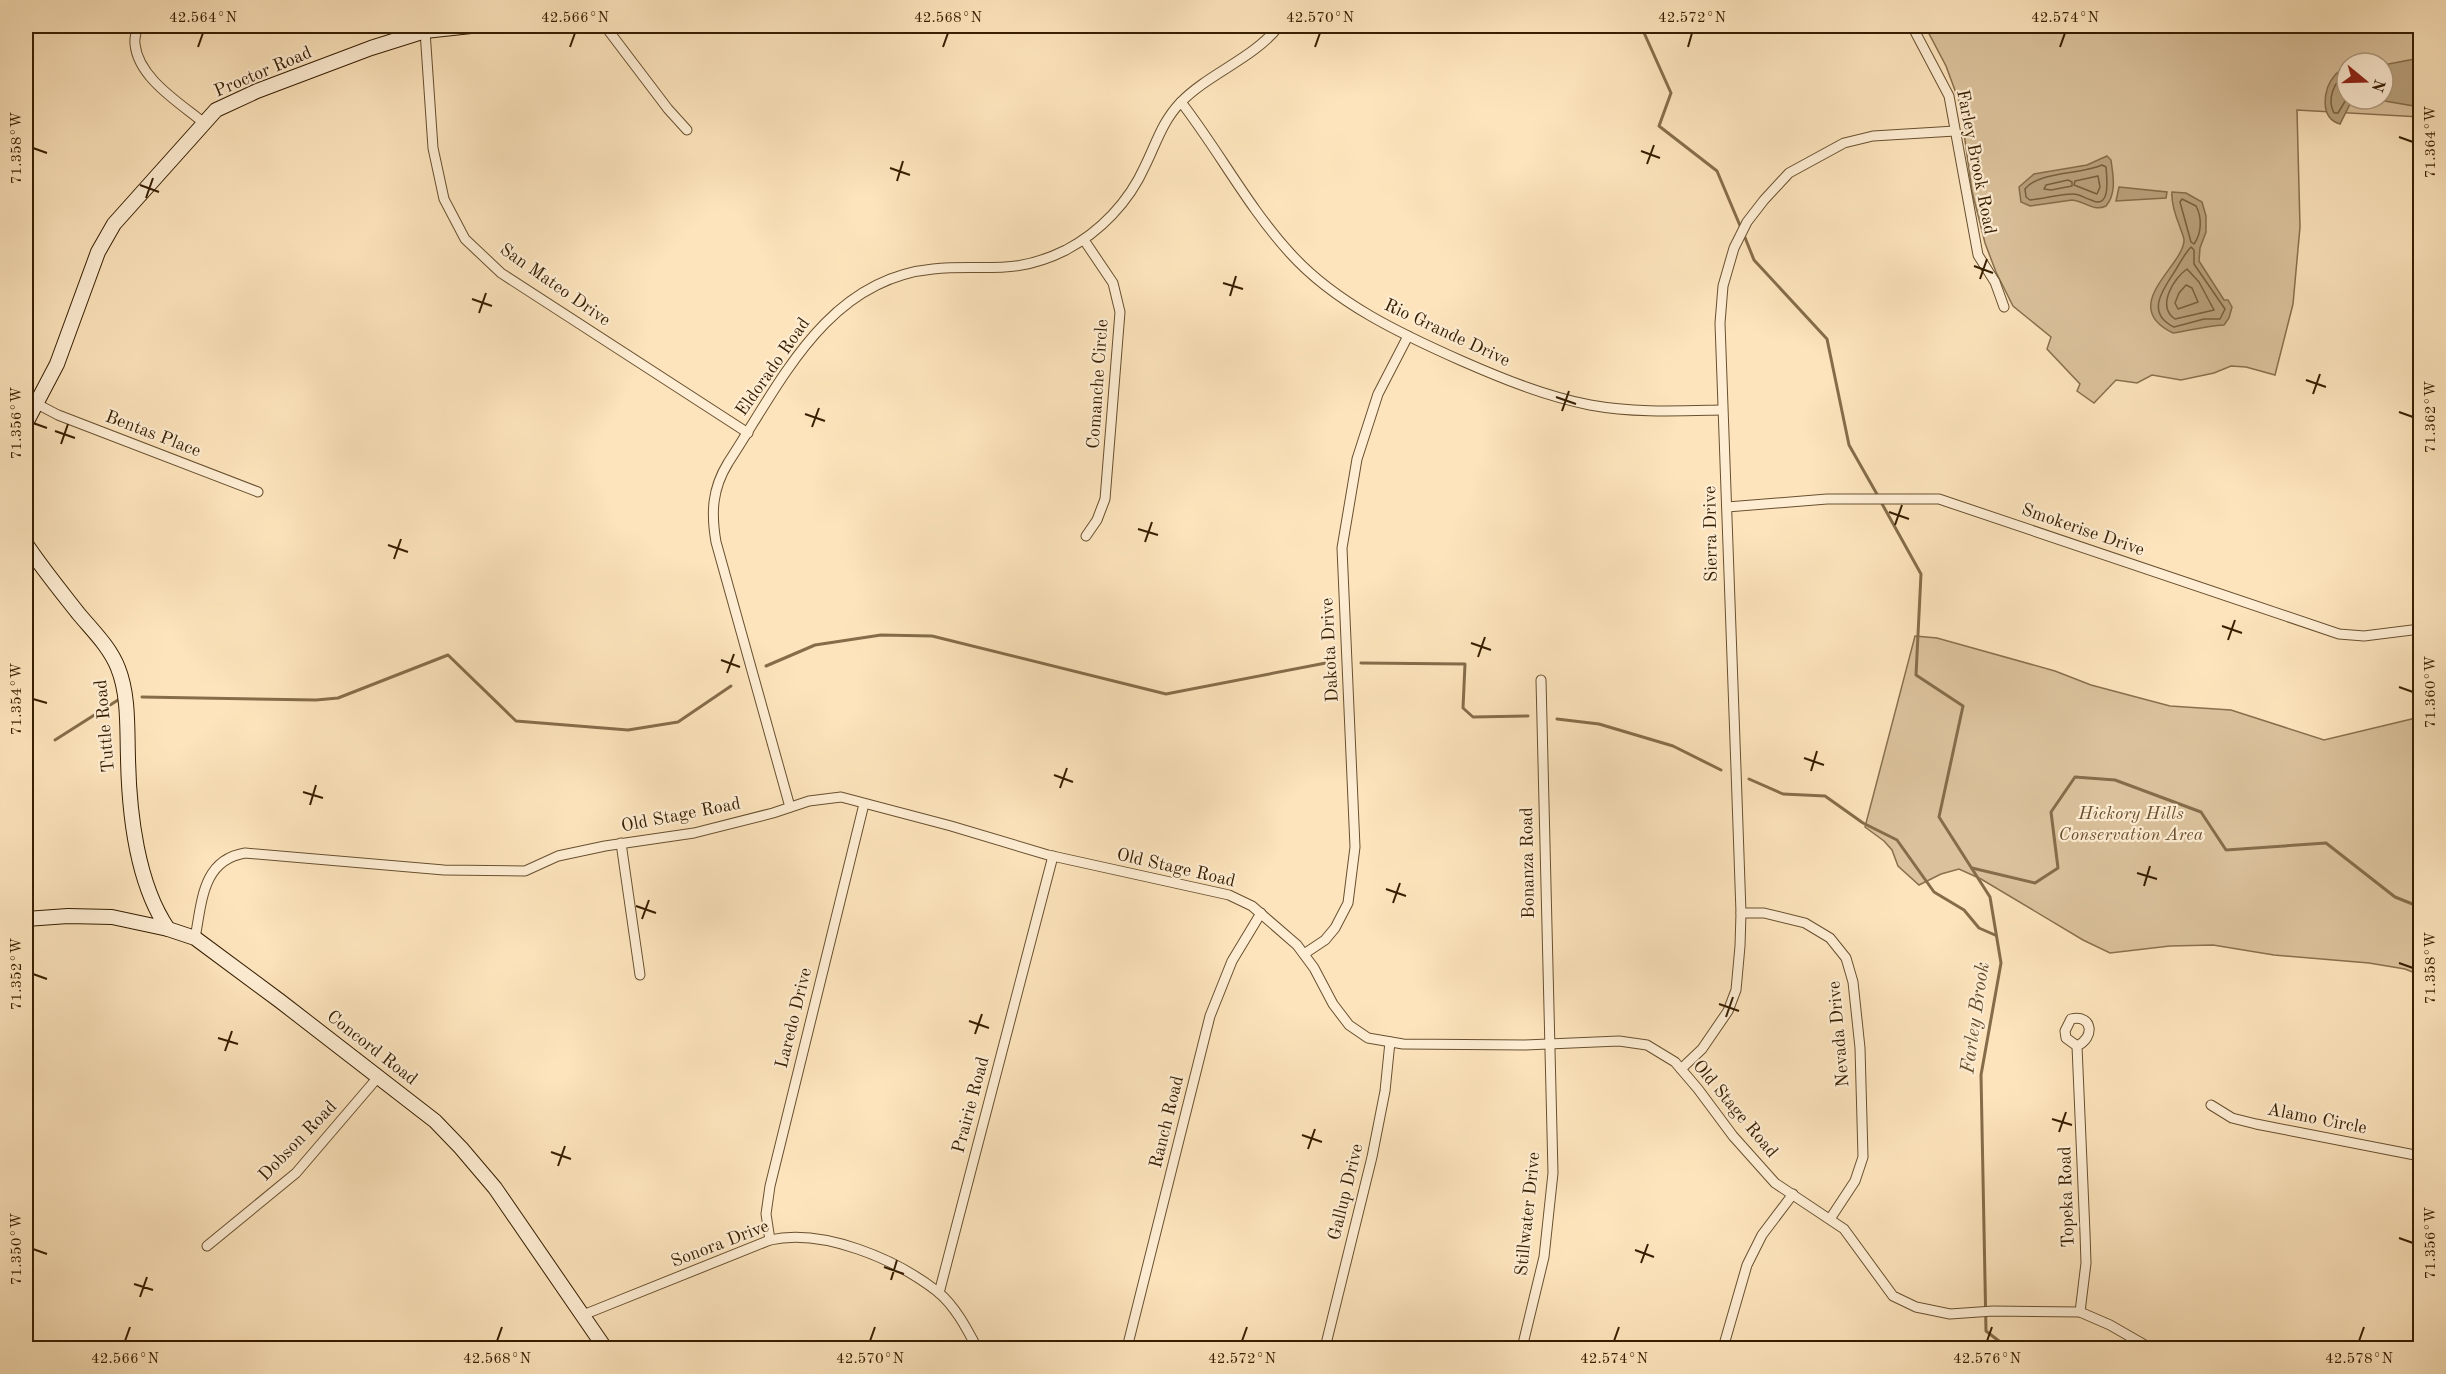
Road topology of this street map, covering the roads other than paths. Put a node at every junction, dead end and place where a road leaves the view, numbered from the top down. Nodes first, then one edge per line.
1 (137, 26) edge
2 (471, 26) edge
3 (605, 26) edge
4 (1279, 26) edge
5 (1912, 26) edge
6 (425, 31) junction
7 (1181, 102) junction
8 (204, 123) junction
9 (687, 130) dead end
10 (1955, 131) junction
11 (1084, 240) junction
12 (2004, 307) dead end
13 (1408, 336) junction
14 (37, 404) junction
15 (1722, 410) junction
16 (26, 423) edge
17 (748, 433) junction
18 (258, 492) dead end
19 (1727, 507) junction
20 (1086, 536) dead end
21 (26, 544) edge
22 (2421, 629) edge
23 (1541, 680) dead end
24 (864, 804) junction
25 (790, 807) junction
26 (621, 843) junction
27 (1053, 856) junction
28 (1741, 913) junction
29 (1261, 914) junction
30 (26, 920) edge
31 (168, 929) junction
32 (195, 938) junction
33 (1304, 954) junction
34 (640, 975) dead end
35 (1390, 1042) junction
36 (1549, 1045) junction
37 (2077, 1046) dead end
38 (1681, 1069) junction
39 (380, 1076) junction
40 (2211, 1105) dead end
41 (2421, 1156) edge
42 (1793, 1194) junction
43 (1830, 1219) junction
44 (770, 1240) junction
45 (207, 1246) dead end
46 (939, 1293) junction
47 (2080, 1312) junction
48 (583, 1316) junction
49 (606, 1348) edge
50 (977, 1348) edge
51 (1127, 1348) edge
52 (1324, 1348) edge
53 (1522, 1348) edge
54 (1723, 1348) edge
55 (2150, 1348) edge

1 - 8 street
2 - 6 main road, Proctor Road
3 - 9 street
4 - 7 street, Eldorado Road
5 - 10 street, Farley Brook Road
6 - 8 main road, Proctor Road
6 - 17 street, San Mateo Drive
7 - 11 street, Eldorado Road
7 - 13 street, Rio Grande Drive
8 - 14 main road, Proctor Road
10 - 12 street, Farley Brook Road
10 - 15 street, Sierra Drive
11 - 17 street, Eldorado Road
11 - 20 street, Comanche Circle
13 - 15 street, Rio Grande Drive
13 - 33 street, Dakota Drive
14 - 16 main road, Proctor Road
14 - 18 street, Bentas Place
15 - 19 street, Sierra Drive
17 - 25 street, Eldorado Road
19 - 22 street, Smokerise Drive
19 - 28 street, Sierra Drive
21 - 31 main road, Tuttle Road
23 - 36 street, Bonanza Road
24 - 25 street, Old Stage Road
24 - 27 street, Old Stage Road
24 - 44 street, Laredo Drive
25 - 26 street, Old Stage Road
26 - 32 street, Old Stage Road
26 - 34 street
27 - 29 street, Old Stage Road
27 - 46 street, Prairie Road
28 - 38 street, Sierra Drive
28 - 43 street, Nevada Drive
29 - 33 street, Old Stage Road
29 - 51 street, Ranch Road
30 - 31 main road, Concord Road
31 - 32 main road, Concord Road
32 - 39 main road, Concord Road
33 - 35 street, Old Stage Road
35 - 36 street, Old Stage Road
35 - 52 street, Gallup Drive
36 - 38 street, Old Stage Road
36 - 53 street, Stillwater Drive
37 - 47 street, Topeka Road
38 - 42 street, Old Stage Road
39 - 45 street, Dobson Road
39 - 48 main road, Concord Road
40 - 41 street, Alamo Circle
42 - 43 street, Old Stage Road
42 - 54 street
43 - 47 street, Old Stage Road
44 - 46 street, Sonora Drive
44 - 48 street, Sonora Drive
46 - 50 street, Sonora Drive
47 - 55 street, Old Stage Road
48 - 49 main road, Concord Road

